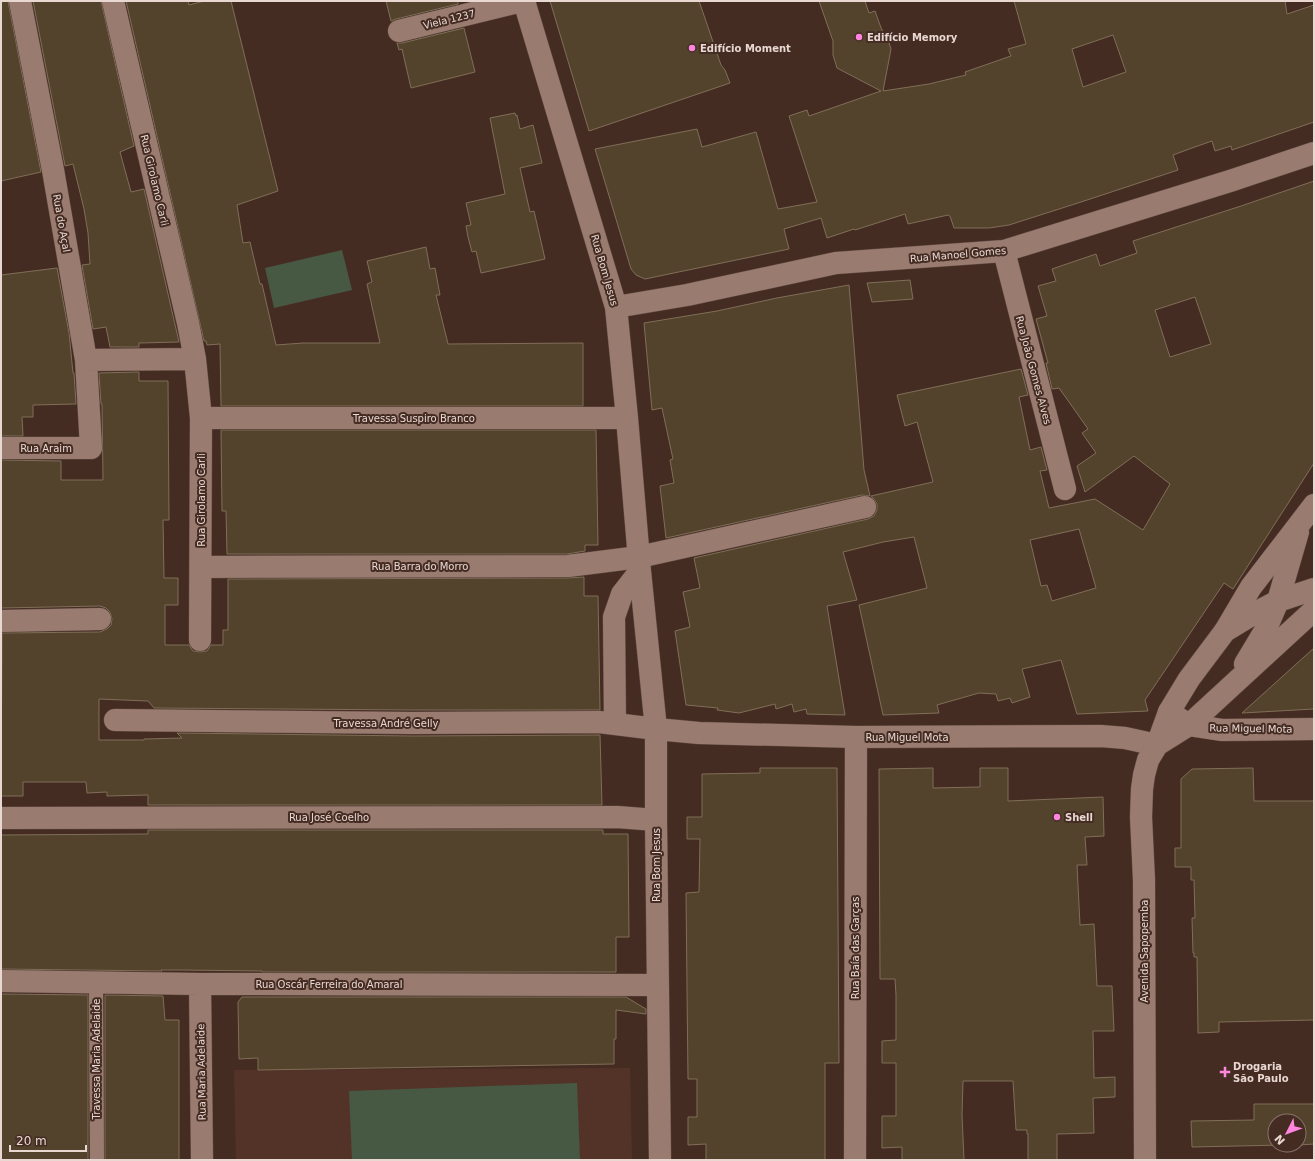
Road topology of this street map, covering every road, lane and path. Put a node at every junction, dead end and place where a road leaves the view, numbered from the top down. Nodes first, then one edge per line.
1 (20, 1) edge
2 (113, 1) edge
3 (523, 1) edge
4 (399, 31) dead end
5 (1314, 153) edge
6 (1004, 251) junction
7 (616, 307) junction
8 (195, 359) junction
9 (86, 360) junction
10 (201, 418) junction
11 (627, 418) junction
12 (1, 448) edge
13 (91, 448) joint
14 (1065, 490) dead end
15 (865, 507) dead end
16 (1307, 513) edge
17 (639, 564) junction
18 (200, 567) junction
19 (1314, 589) edge
20 (1278, 601) junction
21 (1314, 610) edge
22 (100, 619) dead end
23 (1, 621) edge
24 (1225, 631) junction
25 (200, 640) dead end
26 (1232, 685) junction
27 (1169, 712) junction
28 (115, 720) dead end
29 (615, 724) junction
30 (1188, 725) junction
31 (656, 729) junction
32 (1314, 729) edge
33 (856, 737) junction
34 (1157, 745) junction
35 (1, 818) edge
36 (656, 820) junction
37 (1, 981) edge
38 (96, 982) junction
39 (200, 984) junction
40 (657, 985) junction
41 (96, 1160) edge
42 (202, 1160) edge
43 (660, 1160) edge
44 (855, 1160) edge
45 (1146, 1160) edge

1 - 9 street, Rua do Açal
2 - 8 street, Rua Girolamo Carli
3 - 4 street, Viela 1237
3 - 7 street, Rua Bom Jesus
5 - 6 street, Rua Manoel Gomes
6 - 7 street, Rua Manoel Gomes
6 - 14 street, Rua João Gomes Alves
7 - 11 street, Rua Bom Jesus
8 - 9 street
8 - 10 street, Rua Girolamo Carli
9 - 13 street, Rua do Açal
10 - 11 street, Travessa Suspiro Branco
10 - 18 street, Rua Girolamo Carli
11 - 17 street, Rua Bom Jesus
12 - 13 street, Rua Araim
15 - 17 street, Rua Barra do Morro
16 - 20 street
16 - 24 street
17 - 18 street, Rua Barra do Morro
17 - 29 street
17 - 31 street, Rua Bom Jesus
18 - 25 street, Rua Girolamo Carli
19 - 20 street, Avenida Sapopemba
20 - 24 street, Avenida Sapopemba
20 - 26 street
21 - 26 street, Avenida Sapopemba
22 - 23 street
24 - 27 street, Avenida Sapopemba
26 - 30 street, Avenida Sapopemba
27 - 30 street
27 - 34 street, Avenida Sapopemba
28 - 29 street, Travessa André Gelly
29 - 31 street, Travessa André Gelly
30 - 32 street, Rua Miguel Mota
30 - 34 street, Avenida Sapopemba
31 - 33 street, Rua Miguel Mota
31 - 36 street, Rua Bom Jesus
33 - 34 street, Rua Miguel Mota
33 - 44 street, Rua Baía das Garças
34 - 45 street, Avenida Sapopemba
35 - 36 street, Rua José Coelho
36 - 40 street, Rua Bom Jesus
37 - 38 street, Rua Oscár Ferreira do Amaral
38 - 39 street, Rua Oscár Ferreira do Amaral
38 - 41 lane, Travessa Maria Adelaide
39 - 40 street, Rua Oscár Ferreira do Amaral
39 - 42 street, Rua Maria Adelaide
40 - 43 street, Rua Bom Jesus

